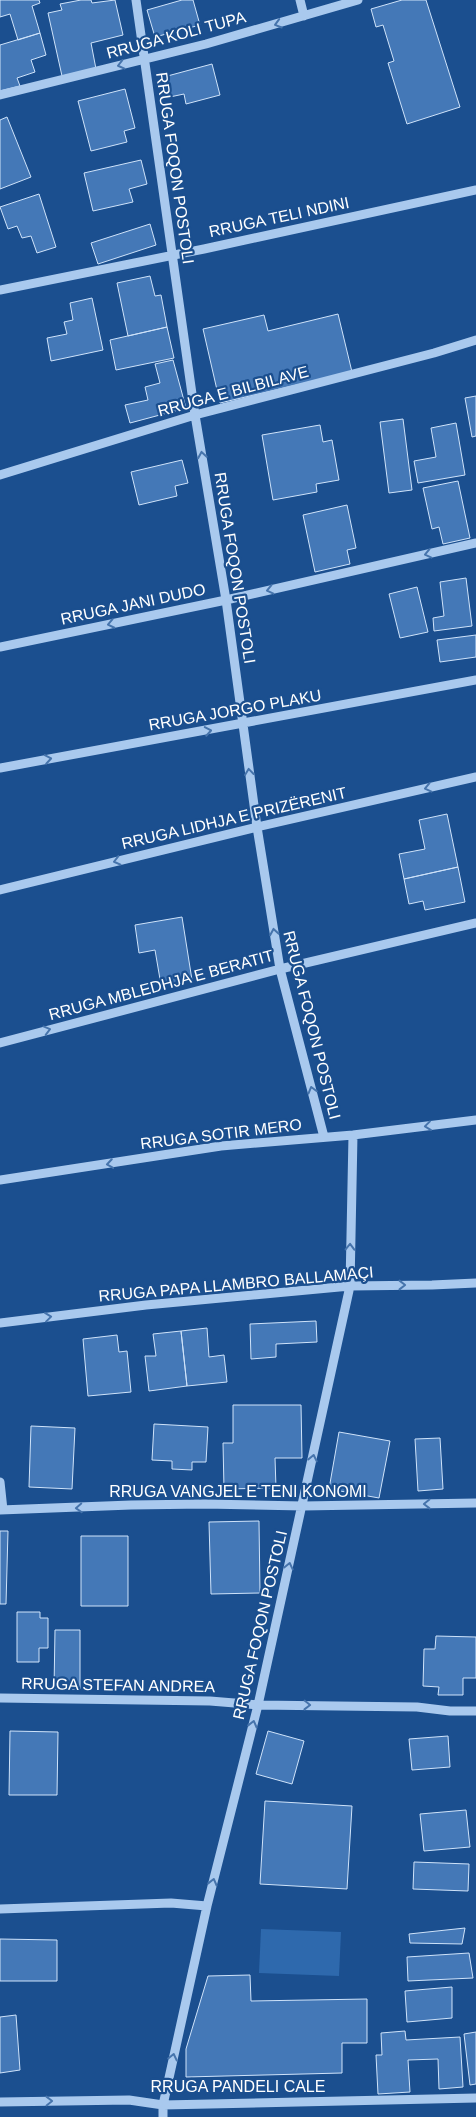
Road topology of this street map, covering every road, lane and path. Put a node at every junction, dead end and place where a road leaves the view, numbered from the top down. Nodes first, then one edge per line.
1 (136, 0) edge
2 (300, 0) edge
3 (358, 0) edge
4 (304, 16) junction
5 (144, 60) junction
6 (0, 95) edge
7 (476, 190) edge
8 (173, 255) junction
9 (0, 290) edge
10 (476, 340) edge
11 (195, 415) junction
12 (0, 475) edge
13 (476, 543) edge
14 (226, 600) junction
15 (0, 647) edge
16 (476, 680) edge
17 (243, 724) junction
18 (0, 768) edge
19 (476, 777) edge
20 (256, 827) junction
21 (0, 890) edge
22 (476, 923) edge
23 (280, 969) junction
24 (0, 1043) edge
25 (476, 1120) edge
26 (353, 1135) junction
27 (324, 1137) junction
28 (0, 1180) edge
29 (476, 1283) edge
30 (350, 1286) junction
31 (0, 1323) edge
32 (0, 1482) edge
33 (476, 1503) edge
34 (302, 1506) junction
35 (1, 1510) edge
36 (0, 1698) edge
37 (258, 1704) junction
38 (476, 1711) edge
39 (207, 1906) junction
40 (0, 1909) edge
41 (476, 2098) edge
42 (0, 2102) edge
43 (163, 2105) junction
44 (163, 2117) edge

1 - 5 street, RRUGA FOQON POSTOLI
2 - 4 street
3 - 4 street, RRUGA KOLI TUPA
4 -> 5 street, RRUGA KOLI TUPA
5 -> 6 street, RRUGA KOLI TUPA
5 - 8 street, RRUGA FOQON POSTOLI
7 - 8 street, RRUGA TELI NDINI
8 - 9 street, RRUGA TELI NDINI
8 - 11 street, RRUGA FOQON POSTOLI
10 - 11 street, RRUGA E BILBILAVE
11 - 12 street, RRUGA E BILBILAVE
14 -> 11 street, RRUGA FOQON POSTOLI
13 -> 14 street, RRUGA JANI DUDO
14 -> 15 street, RRUGA JANI DUDO
14 - 17 street, RRUGA FOQON POSTOLI
16 - 17 street, RRUGA JORGO PLAKU
18 -> 17 street, RRUGA JORGO PLAKU
20 -> 17 street, RRUGA FOQON POSTOLI
19 -> 20 street, RRUGA LIDHJA E PRIZËRENIT
20 -> 21 street, RRUGA LIDHJA E PRIZËRENIT
23 -> 20 street, RRUGA FOQON POSTOLI
22 - 23 street, RRUGA MBLEDHJA E BERATIT
24 -> 23 street, RRUGA MBLEDHJA E BERATIT
27 -> 23 street, RRUGA FOQON POSTOLI
25 -> 26 street, RRUGA SOTIR MERO
26 - 27 street, RRUGA SOTIR MERO
30 -> 26 street, RRUGA FOQON POSTOLI
27 -> 28 street, RRUGA SOTIR MERO
30 -> 29 street, RRUGA PAPA LLAMBRO BALLAMAÇI
31 -> 30 street, RRUGA PAPA LLAMBRO BALLAMAÇI
34 -> 30 street, RRUGA FOQON POSTOLI
32 - 35 street
33 -> 34 street, RRUGA VANGJEL E TENI KONOMI
34 -> 35 street, RRUGA VANGJEL E TENI KONOMI
37 -> 34 street, RRUGA FOQON POSTOLI
36 - 37 street, RRUGA STEFAN ANDREA
37 -> 38 street, RRUGA STEFAN ANDREA
39 -> 37 street, RRUGA FOQON POSTOLI
39 - 40 street
43 -> 39 street, RRUGA FOQON POSTOLI
41 - 43 street, RRUGA PANDELI CALE
42 -> 43 street, RRUGA PANDELI CALE
43 - 44 street, RRUGA FOQON POSTOLI

